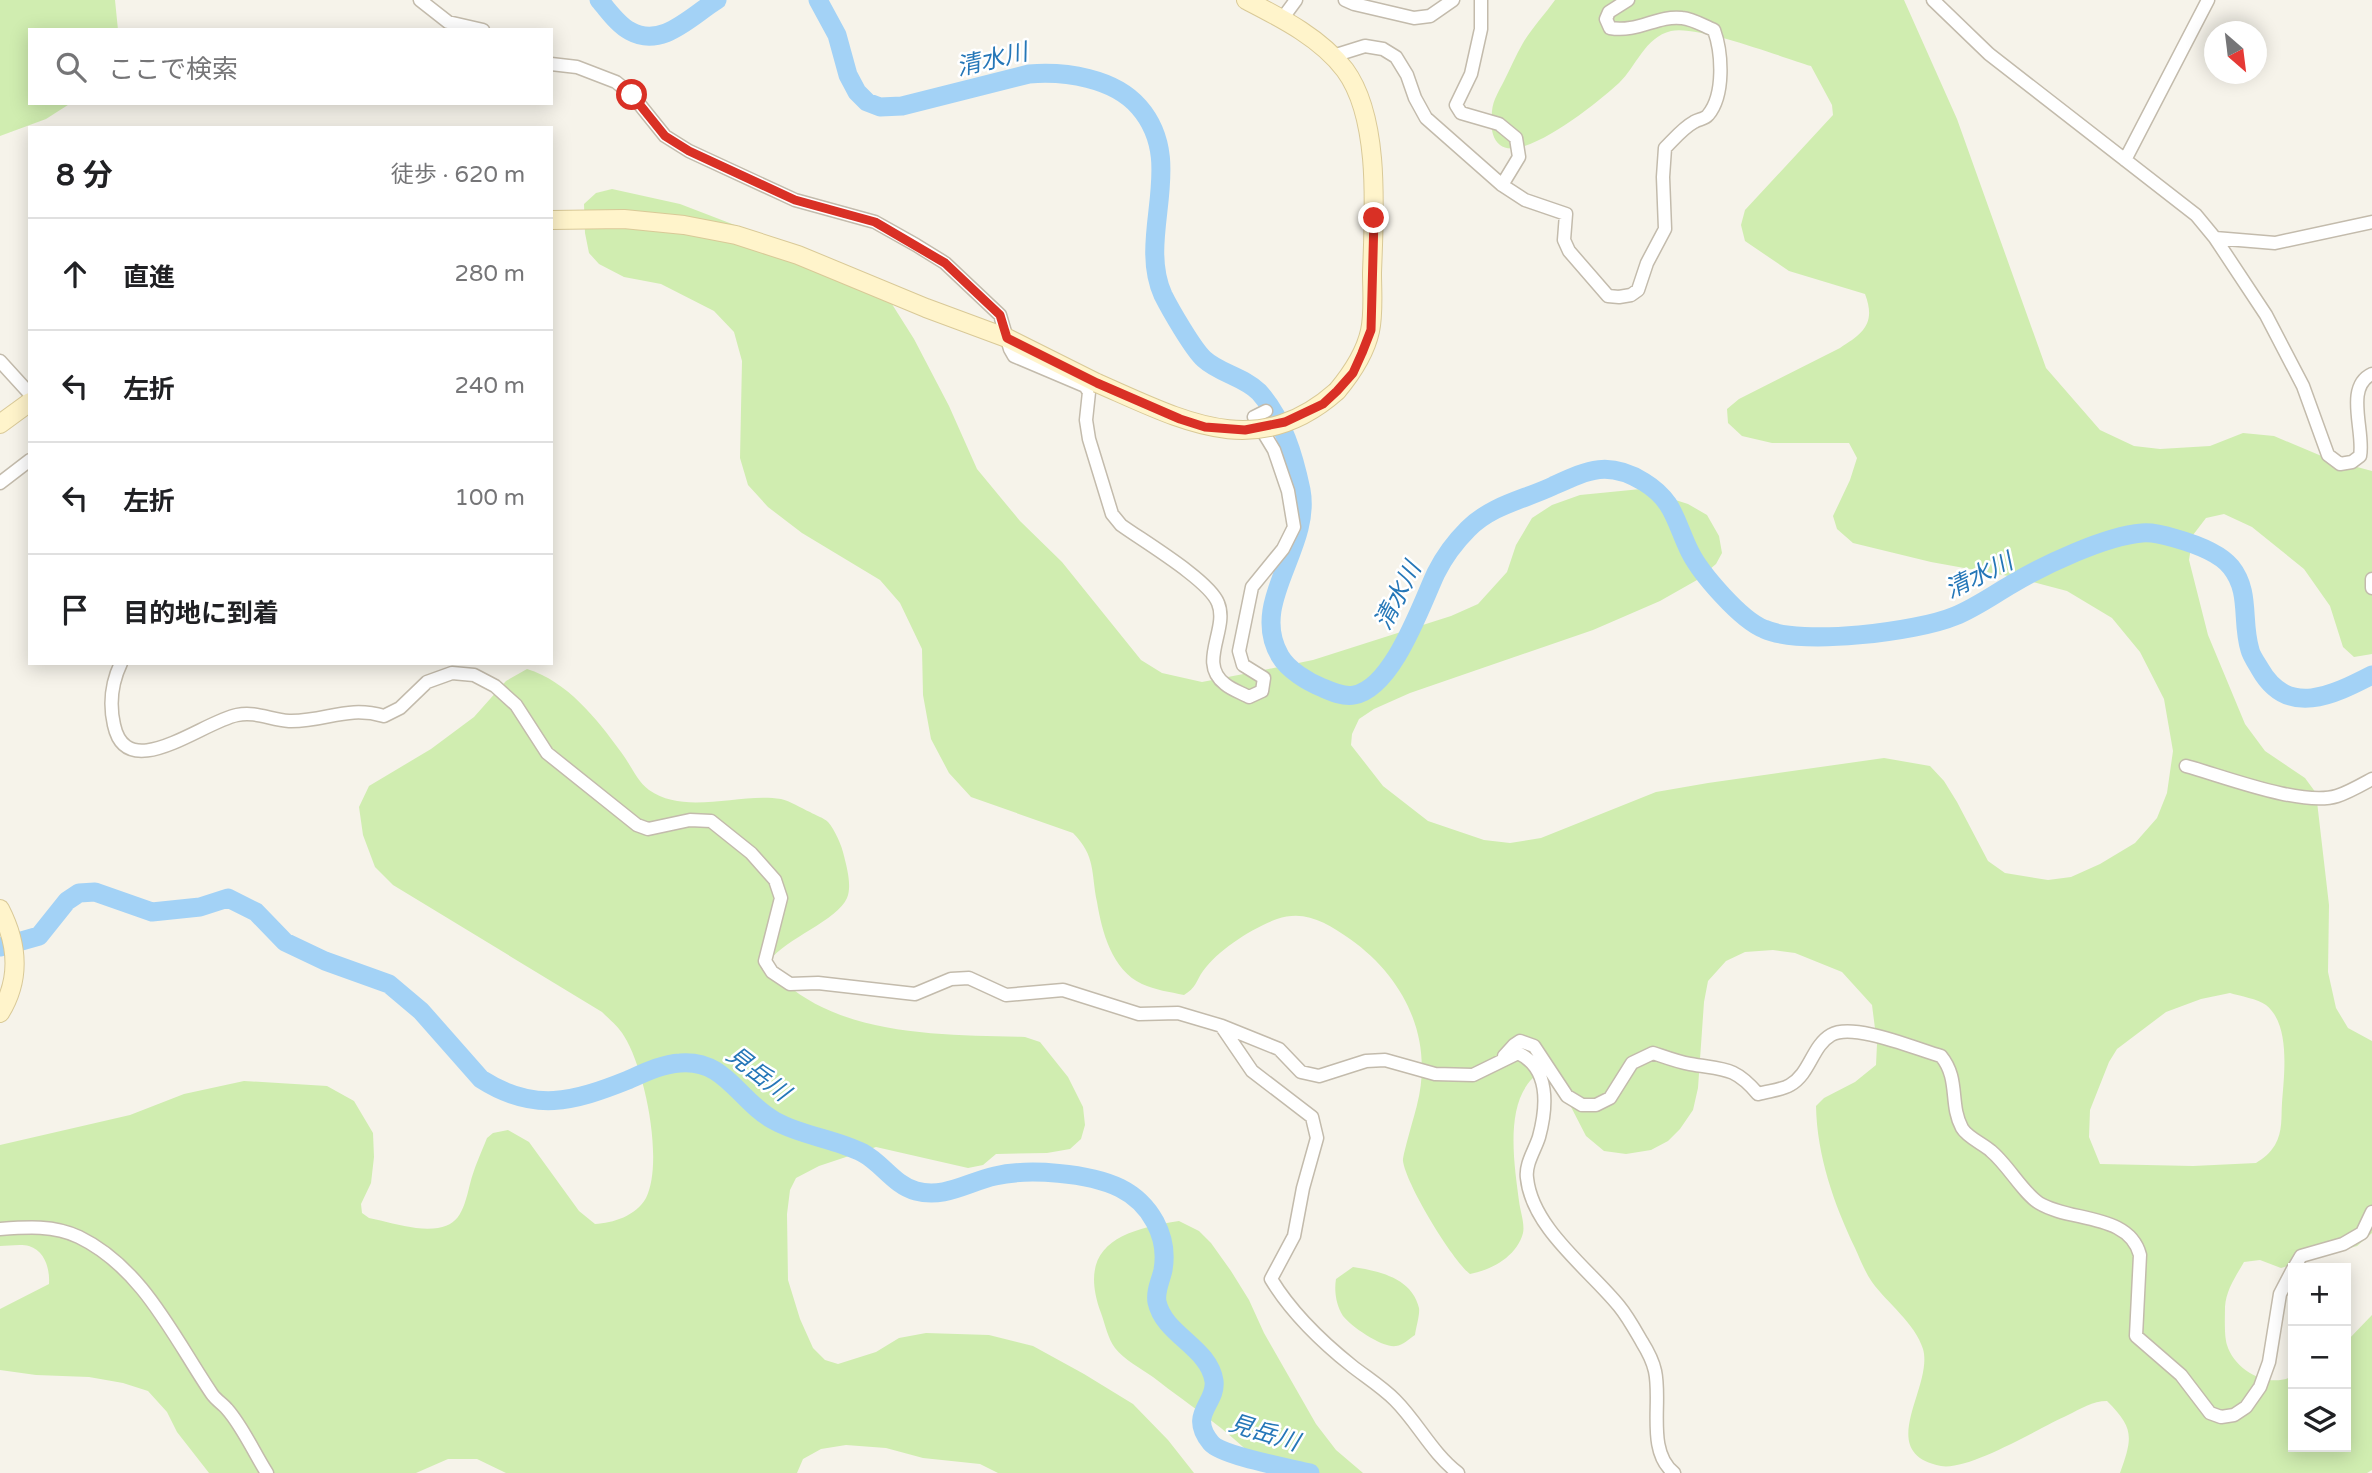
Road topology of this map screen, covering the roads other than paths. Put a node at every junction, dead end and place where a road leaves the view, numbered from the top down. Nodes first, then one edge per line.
1 (420, 0) edge
2 (1246, 0) edge
3 (1296, 0) edge
4 (1345, 0) edge
5 (1453, 0) edge
6 (1481, 0) edge
7 (1628, 0) edge
8 (1933, 0) edge
9 (2208, 0) edge
10 (1282, 19) junction
11 (474, 28) edge
12 (1333, 56) junction
13 (553, 64) edge
14 (2125, 160) junction
15 (1502, 185) junction
16 (553, 220) edge
17 (2372, 222) edge
18 (2215, 237) junction
19 (1007, 338) junction
20 (0, 361) edge
21 (2372, 374) edge
22 (28, 392) edge
23 (28, 403) edge
24 (1266, 411) dead end
25 (0, 424) edge
26 (28, 462) edge
27 (0, 483) edge
28 (2372, 579) edge
29 (2372, 588) edge
30 (120, 665) edge
31 (2186, 766) dead end
32 (2372, 779) edge
33 (4, 916) edge
34 (0, 1013) edge
35 (1222, 1026) junction
36 (1500, 1062) junction
37 (2372, 1212) edge
38 (0, 1229) edge
39 (2296, 1263) edge
40 (2288, 1278) edge
41 (267, 1473) edge
42 (1458, 1473) edge
43 (1674, 1473) edge

1 - 11 street
2 - 10 street
3 - 10 street
4 - 5 street
6 - 15 street
7 - 15 street
8 - 14 street
9 - 14 street
10 - 12 street
12 - 15 street
12 - 19 street, bridge
13 - 19 street
14 - 18 street
16 - 19 street
17 - 18 street
18 - 21 street
19 - 24 street
20 - 22 street
23 - 25 street
26 - 27 street
28 - 29 street
30 - 35 street
31 - 32 street
33 - 34 street
35 - 36 street
35 - 42 street
36 - 40 street
36 - 43 street
37 - 39 street
38 - 41 street

